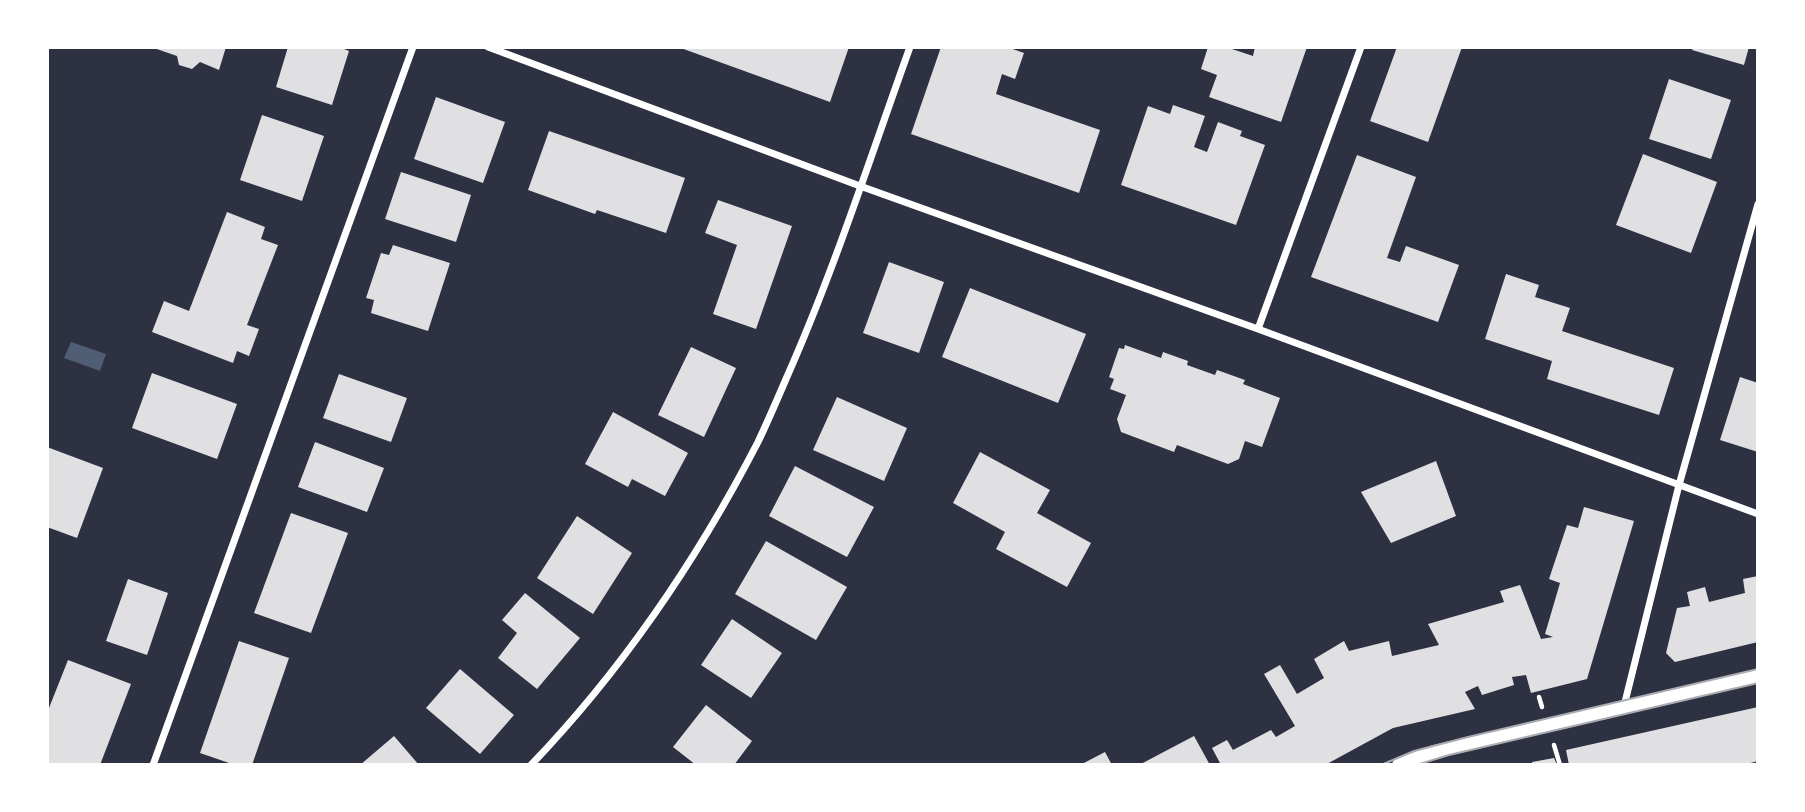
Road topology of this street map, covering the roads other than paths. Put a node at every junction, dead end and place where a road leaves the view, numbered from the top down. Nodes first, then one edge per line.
1 (412, 47) edge
2 (488, 47) edge
3 (909, 47) edge
4 (1361, 47) edge
5 (860, 186) junction
6 (1758, 204) edge
7 (1258, 329) junction
8 (1679, 485) junction
9 (1758, 513) edge
10 (1758, 676) edge
11 (1623, 707) junction
12 (153, 765) edge
13 (531, 765) edge
14 (1399, 765) edge

1 - 12 street
2 - 5 street
3 - 5 street
4 - 7 street
5 - 7 street
5 - 13 street
6 - 8 street
7 - 8 street
8 - 9 street
8 - 11 street
10 - 11 main road
11 - 14 main road

